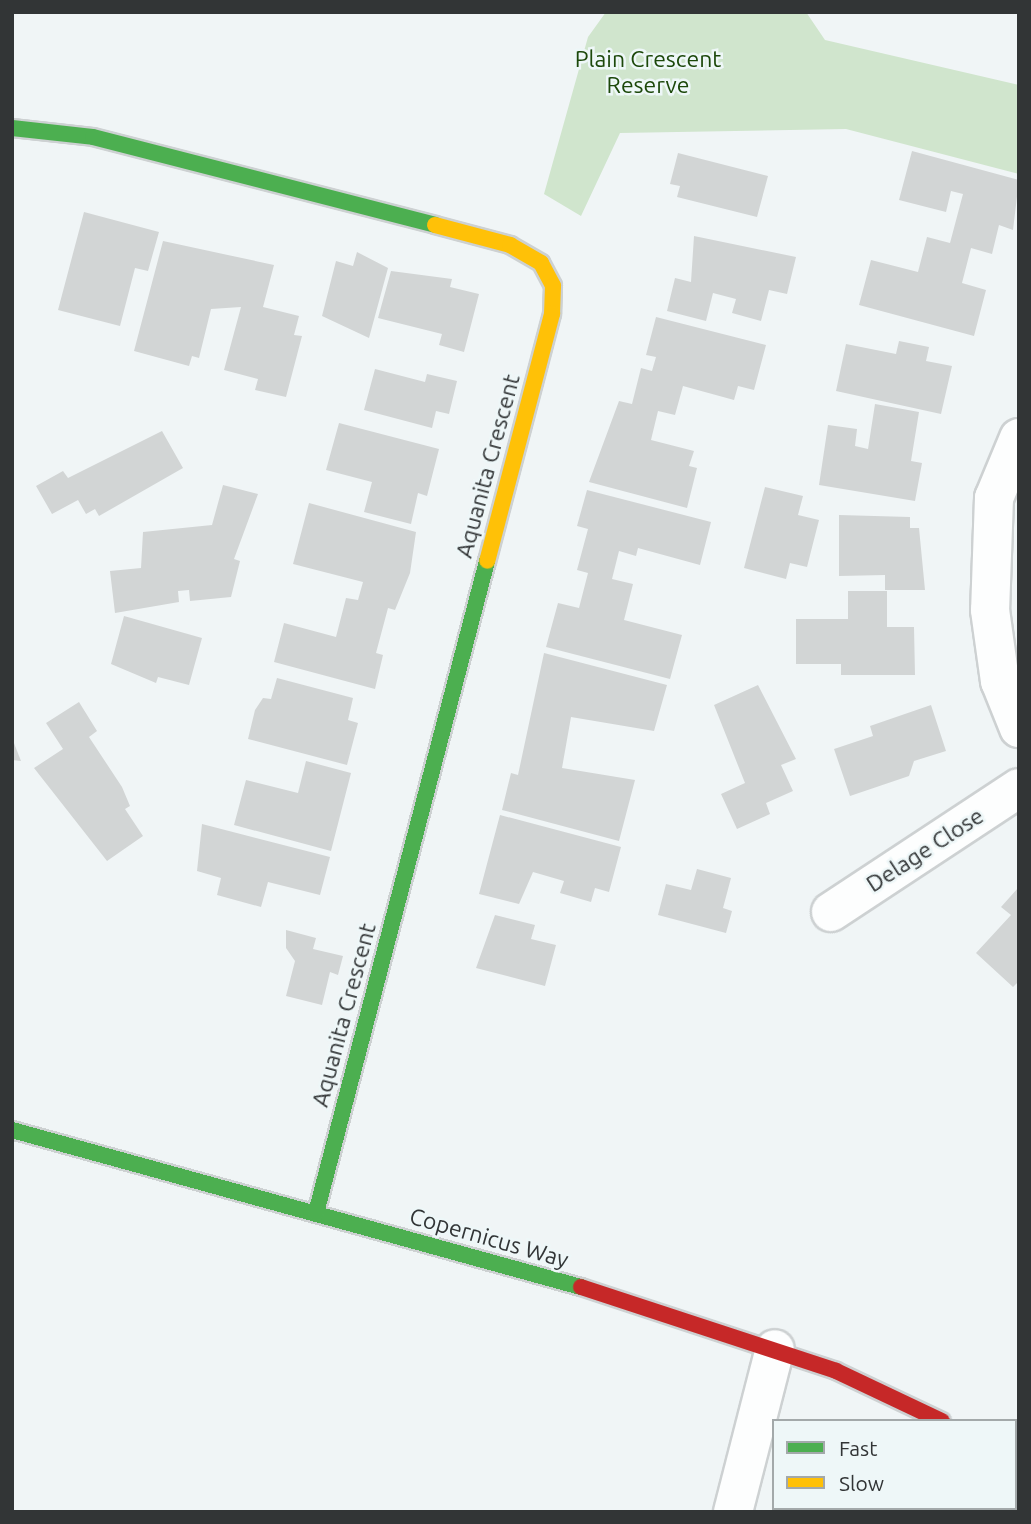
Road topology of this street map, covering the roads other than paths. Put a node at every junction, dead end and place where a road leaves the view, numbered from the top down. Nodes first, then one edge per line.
1 (12, 128) edge
2 (1019, 438) edge
3 (1019, 728) edge
4 (1019, 788) edge
5 (831, 912) dead end
6 (12, 1130) edge
7 (316, 1213) junction
8 (775, 1349) junction
9 (937, 1419) edge
10 (733, 1512) edge

1 - 7 street, Aquanita Crescent
2 - 3 street
4 - 5 street, Delage Close
6 - 7 street, Copernicus Way
7 - 8 street, Copernicus Way
8 - 9 street, Copernicus Way
8 - 10 street

